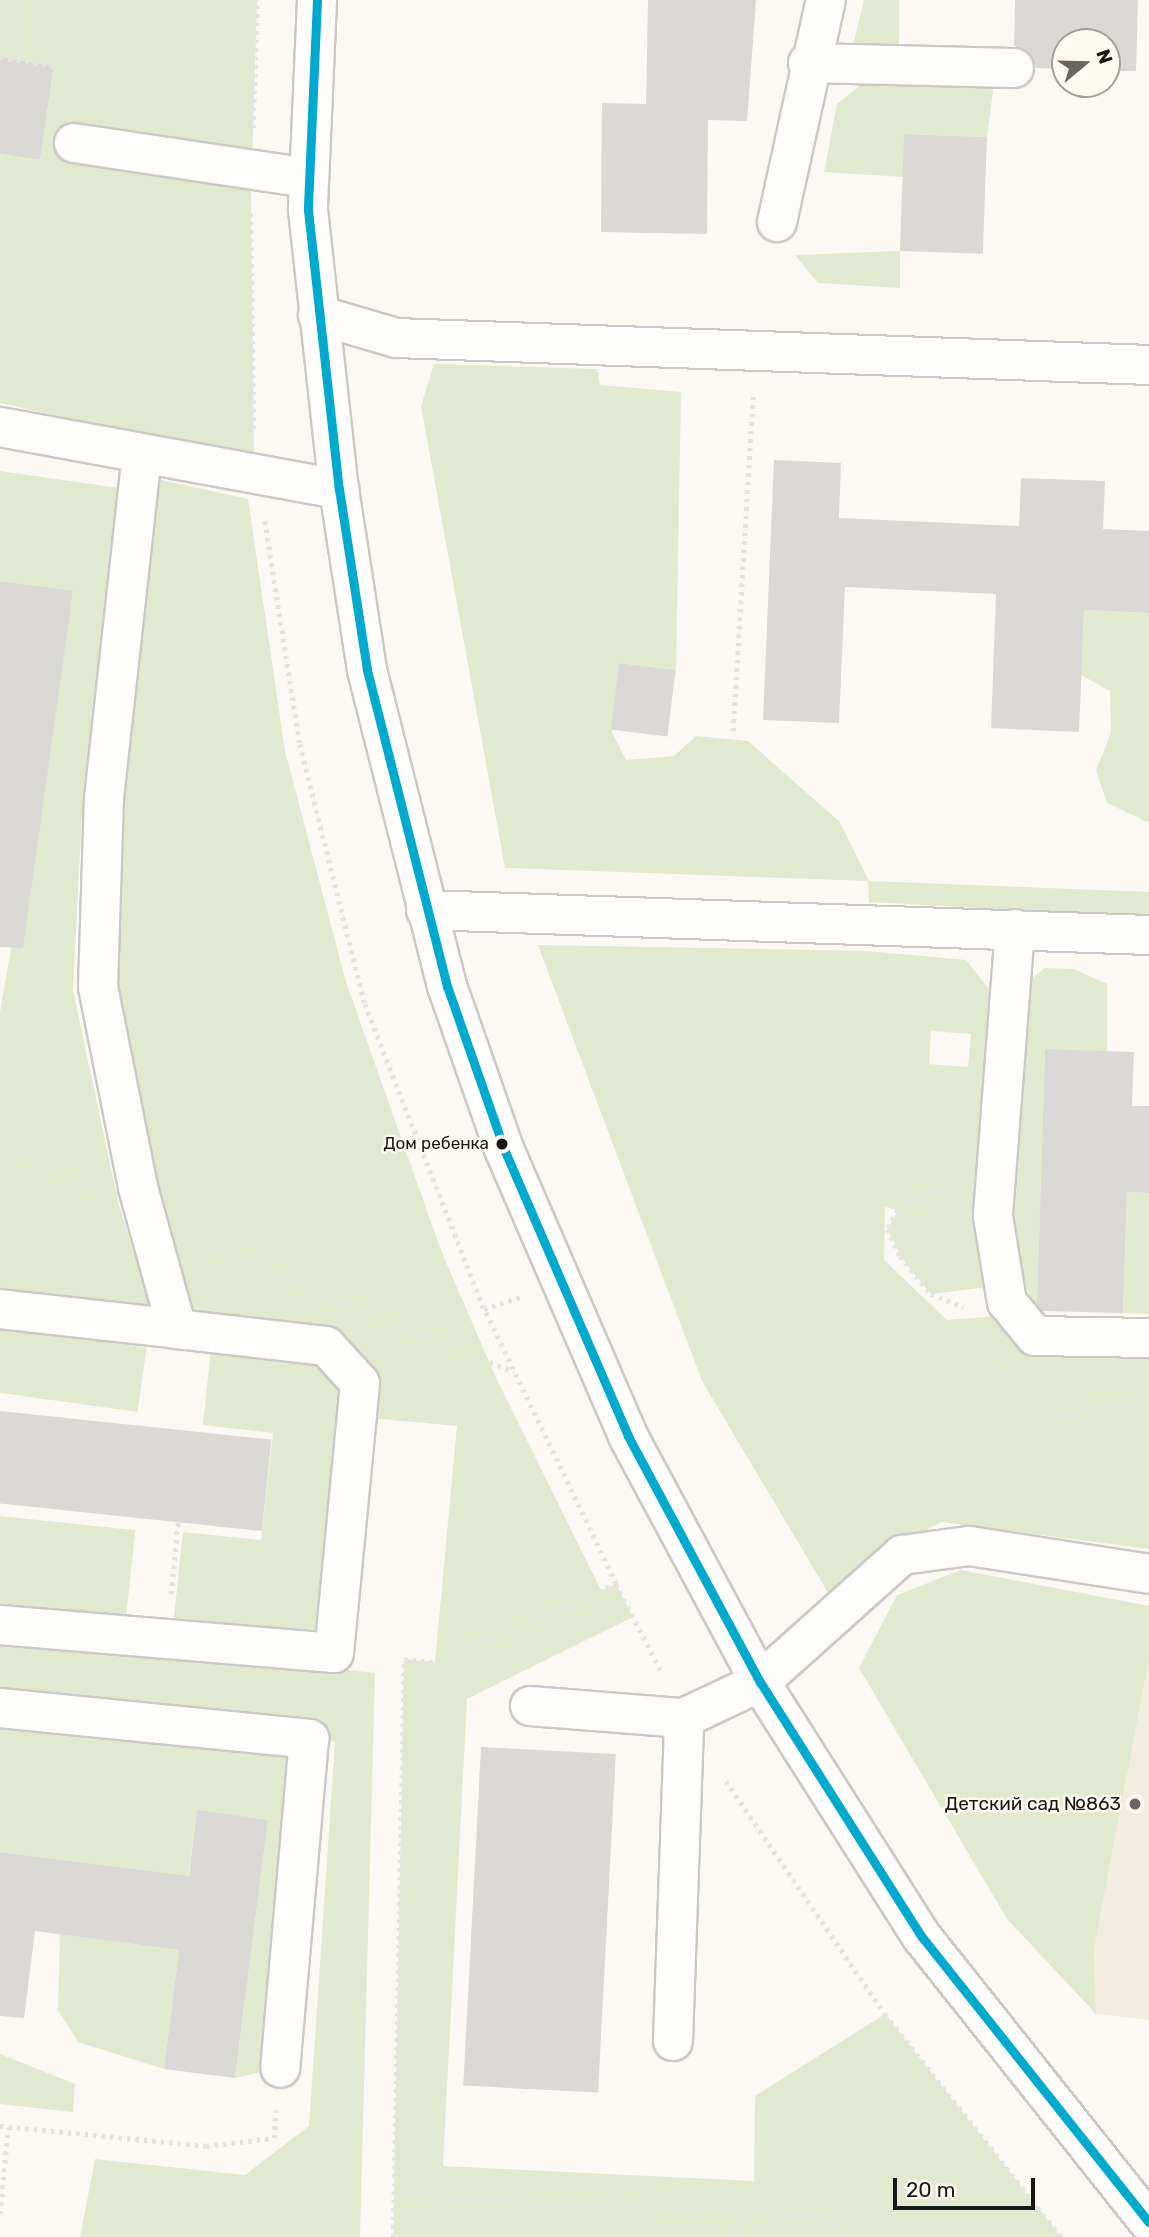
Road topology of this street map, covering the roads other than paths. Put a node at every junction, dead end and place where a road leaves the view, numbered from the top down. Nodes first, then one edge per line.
1 (317, 0) edge
2 (826, 0) edge
3 (808, 63) junction
4 (1014, 68) dead end
5 (74, 143) dead end
6 (308, 178) junction
7 (777, 222) dead end
8 (318, 315) junction
9 (1149, 365) edge
10 (0, 427) edge
11 (142, 456) junction
12 (339, 489) junction
13 (426, 910) junction
14 (1015, 929) junction
15 (1149, 935) edge
16 (0, 1309) edge
17 (177, 1329) junction
18 (1149, 1338) edge
19 (1149, 1574) edge
20 (0, 1625) edge
21 (760, 1682) junction
22 (530, 1706) dead end
23 (0, 1708) edge
24 (684, 1718) junction
25 (673, 2040) dead end
26 (280, 2068) road end
27 (1147, 2216) edge

1 - 6 street
2 - 3 street
3 - 4 street
3 - 7 street
5 - 6 street
6 - 8 street
8 - 9 street
8 - 12 street
10 - 11 street
11 - 12 street
11 - 17 street
12 - 13 street
13 - 14 street
13 - 21 street
14 - 15 street
14 - 18 street
16 - 17 street
17 - 20 street
19 - 21 street
21 - 24 street
21 - 27 street
22 - 24 street
23 - 26 street
24 - 25 street

